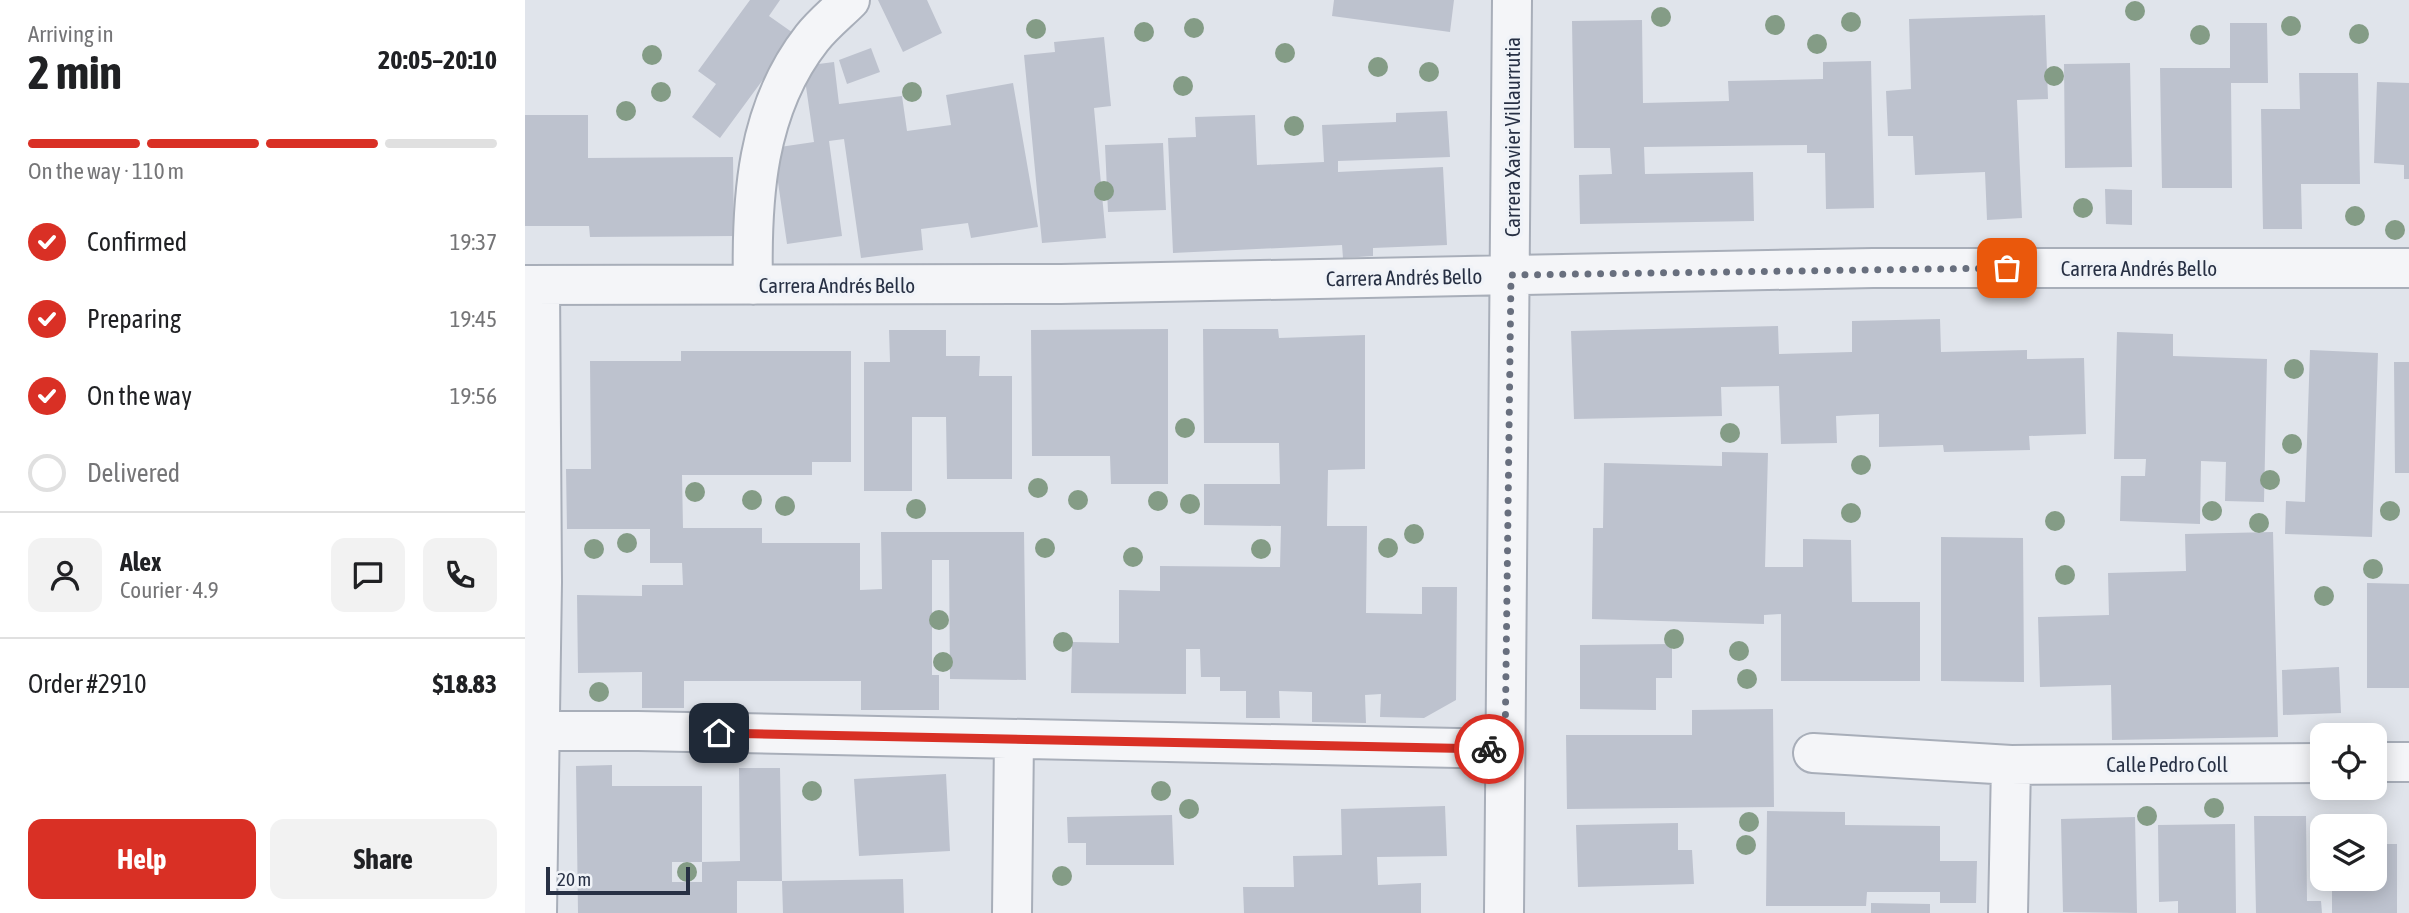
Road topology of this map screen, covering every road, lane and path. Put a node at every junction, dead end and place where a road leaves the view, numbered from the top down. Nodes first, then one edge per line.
1 (850, 0) edge
2 (1513, 0) edge
3 (2409, 268) edge
4 (1511, 275) junction
5 (532, 285) edge
6 (753, 285) junction
7 (532, 731) edge
8 (1014, 739) junction
9 (1505, 749) junction
10 (1813, 753) dead end
11 (2387, 762) edge
12 (2409, 762) edge
13 (2310, 763) edge
14 (2011, 765) junction
15 (537, 913) edge
16 (1012, 913) edge
17 (1504, 913) edge
18 (2008, 913) edge

1 - 6 street
2 - 4 street, Carrera Xavier Villaurrutia
3 - 4 street, Carrera Andrés Bello
4 - 6 street, Carrera Andrés Bello
4 - 9 street, Carrera Xavier Villaurrutia
5 - 6 street, Carrera Andrés Bello
5 - 7 street
7 - 8 street
7 - 15 street
8 - 9 street
8 - 16 street
9 - 17 street, Carrera Xavier Villaurrutia
10 - 14 street, Calle Pedro Coll
11 - 12 street
13 - 14 street, Calle Pedro Coll
14 - 18 street

